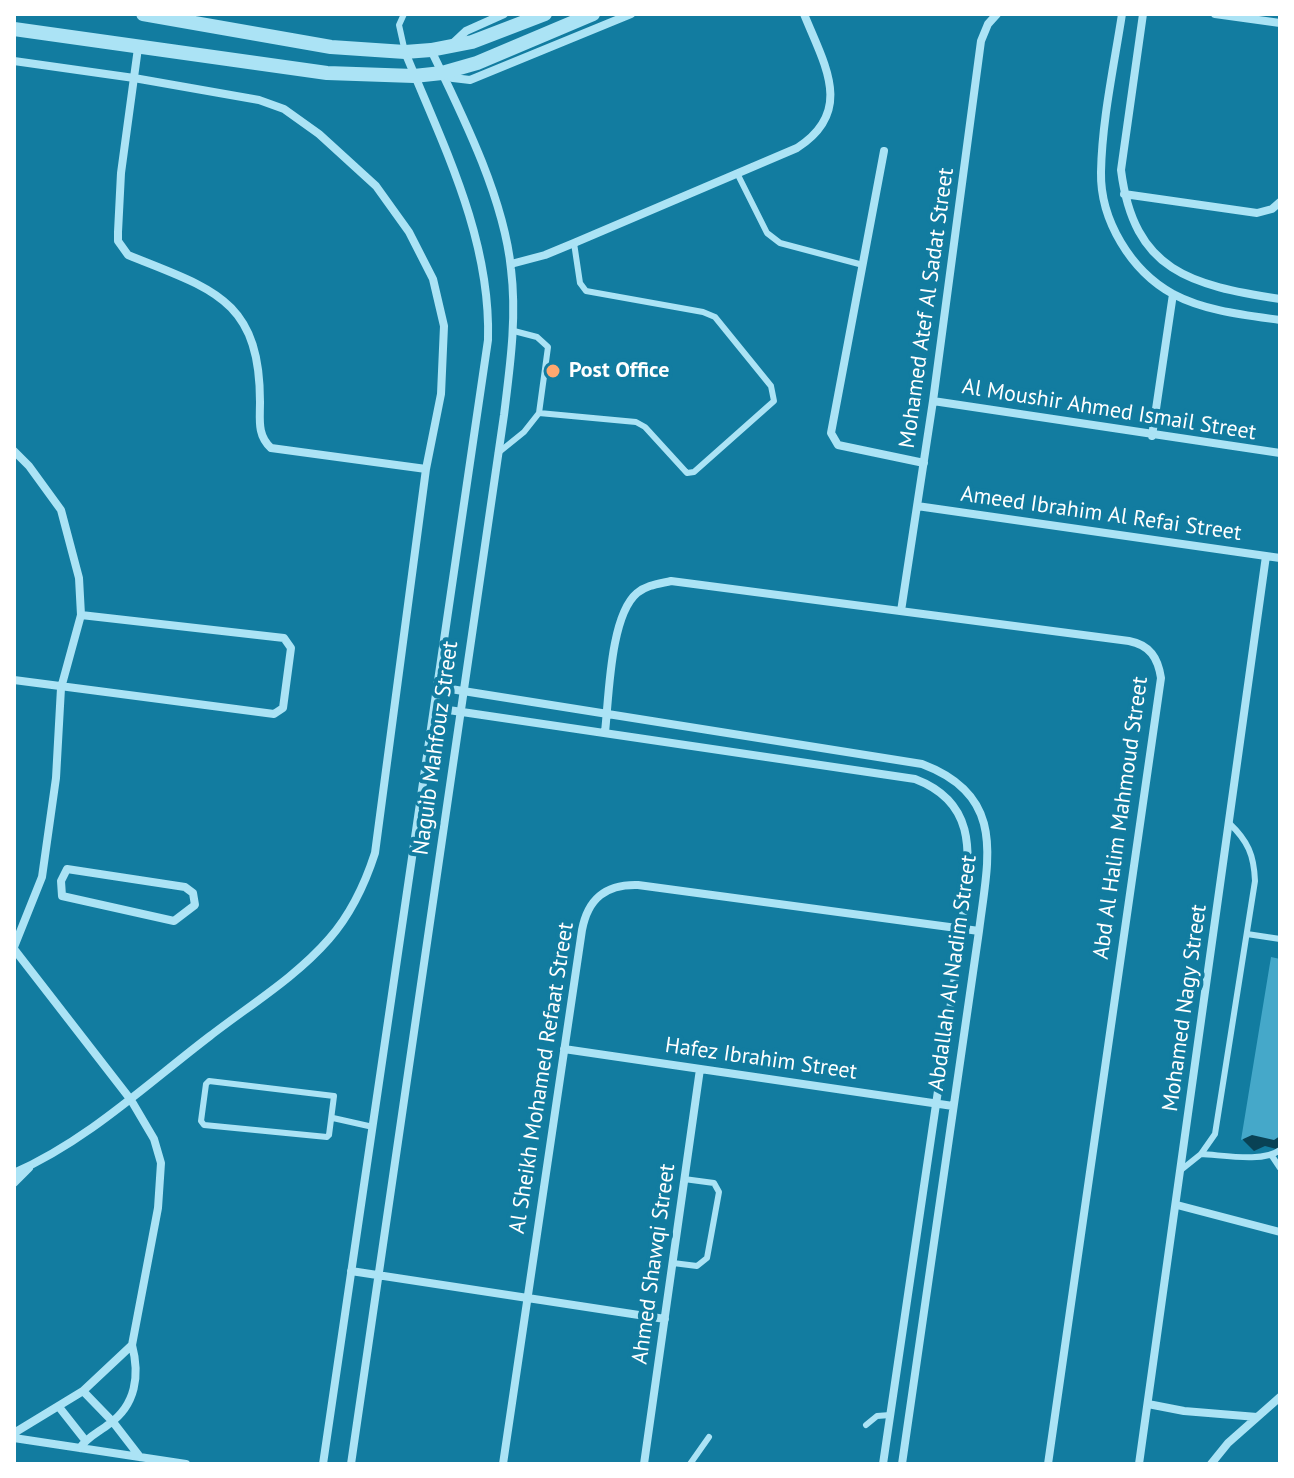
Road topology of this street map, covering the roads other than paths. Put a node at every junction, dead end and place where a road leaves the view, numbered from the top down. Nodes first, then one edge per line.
1 (143, 14) edge
2 (404, 14) edge
3 (504, 14) edge
4 (545, 14) edge
5 (593, 14) edge
6 (631, 14) edge
7 (804, 14) edge
8 (997, 14) edge
9 (1122, 14) edge
10 (1143, 14) edge
11 (1215, 14) edge
12 (488, 17) edge
13 (1280, 23) edge
14 (14, 29) edge
15 (138, 48) junction
16 (449, 48) junction
17 (431, 50) junction
18 (405, 52) junction
19 (14, 61) edge
20 (444, 73) junction
21 (414, 76) junction
22 (134, 78) junction
23 (884, 151) dead end
24 (737, 173) junction
25 (1124, 194) junction
26 (1280, 202) edge
27 (574, 243) junction
28 (511, 264) junction
29 (863, 265) junction
30 (1173, 294) junction
31 (1280, 299) edge
32 (1280, 320) edge
33 (514, 331) junction
34 (933, 401) junction
35 (539, 413) junction
36 (1152, 436) junction
37 (14, 451) edge
38 (498, 453) junction
39 (1280, 453) edge
40 (924, 463) junction
41 (426, 469) junction
42 (917, 506) junction
43 (1266, 556) junction
44 (1280, 558) edge
45 (901, 611) junction
46 (81, 615) junction
47 (14, 680) edge
48 (438, 687) junction
49 (61, 688) junction
50 (462, 691) junction
51 (435, 708) junction
52 (460, 711) junction
53 (607, 714) junction
54 (605, 732) junction
55 (1229, 823) junction
56 (42, 877) junction
57 (61, 881) junction
58 (962, 928) junction
59 (979, 931) junction
60 (1247, 934) junction
61 (1280, 939) edge
62 (14, 948) edge
63 (564, 1049) junction
64 (700, 1069) junction
65 (131, 1100) junction
66 (935, 1103) junction
67 (953, 1106) junction
68 (333, 1118) junction
69 (373, 1127) junction
70 (1280, 1150) edge
71 (1201, 1154) junction
72 (1272, 1156) junction
73 (32, 1165) junction
74 (1280, 1168) edge
75 (1181, 1170) junction
76 (14, 1173) edge
77 (684, 1179) junction
78 (14, 1183) edge
79 (1177, 1205) junction
80 (1280, 1232) edge
81 (673, 1263) junction
82 (351, 1271) junction
83 (378, 1275) junction
84 (527, 1297) junction
85 (665, 1319) junction
86 (132, 1345) junction
87 (83, 1391) junction
88 (1280, 1397) edge
89 (1148, 1404) junction
90 (59, 1407) junction
91 (890, 1415) junction
92 (1257, 1417) junction
93 (113, 1422) junction
94 (866, 1425) dead end
95 (14, 1435) edge
96 (709, 1437) dead end
97 (82, 1444) junction
98 (140, 1457) junction
99 (186, 1464) edge
100 (323, 1464) edge
101 (351, 1464) edge
102 (503, 1464) edge
103 (644, 1464) edge
104 (690, 1464) edge
105 (883, 1464) edge
106 (902, 1464) edge
107 (1048, 1464) edge
108 (1139, 1464) edge
109 (1211, 1464) edge

1 - 18 street
2 - 18 lane
3 - 12 street
4 - 16 street
5 - 20 street
6 - 20 street
7 - 24 street
8 - 34 street, Mohamed Atef Al Sadat Street
9 - 30 street
10 - 25 street
11 - 13 street
12 - 16 street
14 - 15 street
15 - 21 street
15 - 22 street
16 - 17 street
17 - 18 street
17 - 20 street, Naguib Mahfouz Street
18 - 21 street, Naguib Mahfouz Street
19 - 22 street
20 - 21 street
20 - 28 street, Naguib Mahfouz Street
21 - 48 street, Naguib Mahfouz Street
22 - 41 street
22 - 41 street
23 - 29 street
24 - 27 street
24 - 29 lane
25 - 26 street
25 - 31 street
27 - 28 street
27 - 35 lane
28 - 33 street, Naguib Mahfouz Street
29 - 40 street
30 - 32 street
30 - 36 street
33 - 35 lane
33 - 38 street, Naguib Mahfouz Street
34 - 36 street, Al Moushir Ahmed Ismail Street
34 - 40 street, Mohamed Atef Al Sadat Street
35 - 38 lane
36 - 39 street, Al Moushir Ahmed Ismail Street
37 - 46 street
38 - 50 street, Naguib Mahfouz Street
40 - 42 street, Mohamed Atef Al Sadat Street
41 - 65 street
42 - 43 street, Ameed Ibrahim Al Refai Street
42 - 45 street, Mohamed Atef Al Sadat Street
43 - 44 street, Ameed Ibrahim Al Refai Street
43 - 55 street, Mohamed Nagy Street
45 - 53 street, Abd Al Halim Mahmoud Street
45 - 107 street, Abd Al Halim Mahmoud Street
46 - 49 street
46 - 49 street
47 - 49 street
48 - 50 street, Abdallah Al Nadim Street
48 - 51 street, Naguib Mahfouz Street
49 - 56 street
50 - 52 street, Naguib Mahfouz Street
50 - 53 street, Abdallah Al Nadim Street
51 - 52 street, Abdallah Al Nadim Street
51 - 69 street, Naguib Mahfouz Street
52 - 54 street, Abdallah Al Nadim Street
52 - 83 street, Naguib Mahfouz Street
53 - 54 street, Abd Al Halim Mahmoud Street
53 - 59 street, Abdallah Al Nadim Street
54 - 58 street, Abdallah Al Nadim Street
55 - 60 lane
55 - 75 street, Mohamed Nagy Street
56 - 57 street
56 - 62 street
57 - 57 street
58 - 59 street, Al Sheikh Mohamed Refaat Street
58 - 63 street, Al Sheikh Mohamed Refaat Street
58 - 66 street, Abdallah Al Nadim Street
59 - 67 street, Abdallah Al Nadim Street
60 - 61 lane
60 - 71 lane
62 - 65 street
63 - 64 street, Hafez Ibrahim Street
63 - 84 street, Al Sheikh Mohamed Refaat Street
64 - 66 street, Hafez Ibrahim Street
64 - 77 street, Ahmed Shawqi Street
65 - 73 street
65 - 86 street
66 - 67 street, Hafez Ibrahim Street
66 - 91 street, Abdallah Al Nadim Street
67 - 106 street, Abdallah Al Nadim Street
68 - 68 lane
68 - 69 lane
69 - 82 street, Naguib Mahfouz Street
70 - 72 lane
71 - 72 lane
71 - 75 lane
72 - 74 lane
73 - 76 street
73 - 78 street
75 - 79 street, Mohamed Nagy Street
77 - 81 street, Ahmed Shawqi Street
77 - 81 lane
79 - 80 street
79 - 89 street, Mohamed Nagy Street
81 - 85 street, Ahmed Shawqi Street
82 - 83 street
82 - 100 street, Naguib Mahfouz Street
83 - 84 street
83 - 101 street, Naguib Mahfouz Street
84 - 85 street
84 - 102 street, Al Sheikh Mohamed Refaat Street
85 - 103 street, Ahmed Shawqi Street
86 - 87 street
86 - 93 street
87 - 90 street
87 - 93 street
88 - 92 street
89 - 92 street
89 - 108 street, Mohamed Nagy Street
90 - 95 street
90 - 97 street
91 - 94 lane
91 - 105 street, Abdallah Al Nadim Street
92 - 109 street
93 - 97 street
93 - 98 street
95 - 97 street
96 - 104 lane
97 - 98 street
98 - 99 street

